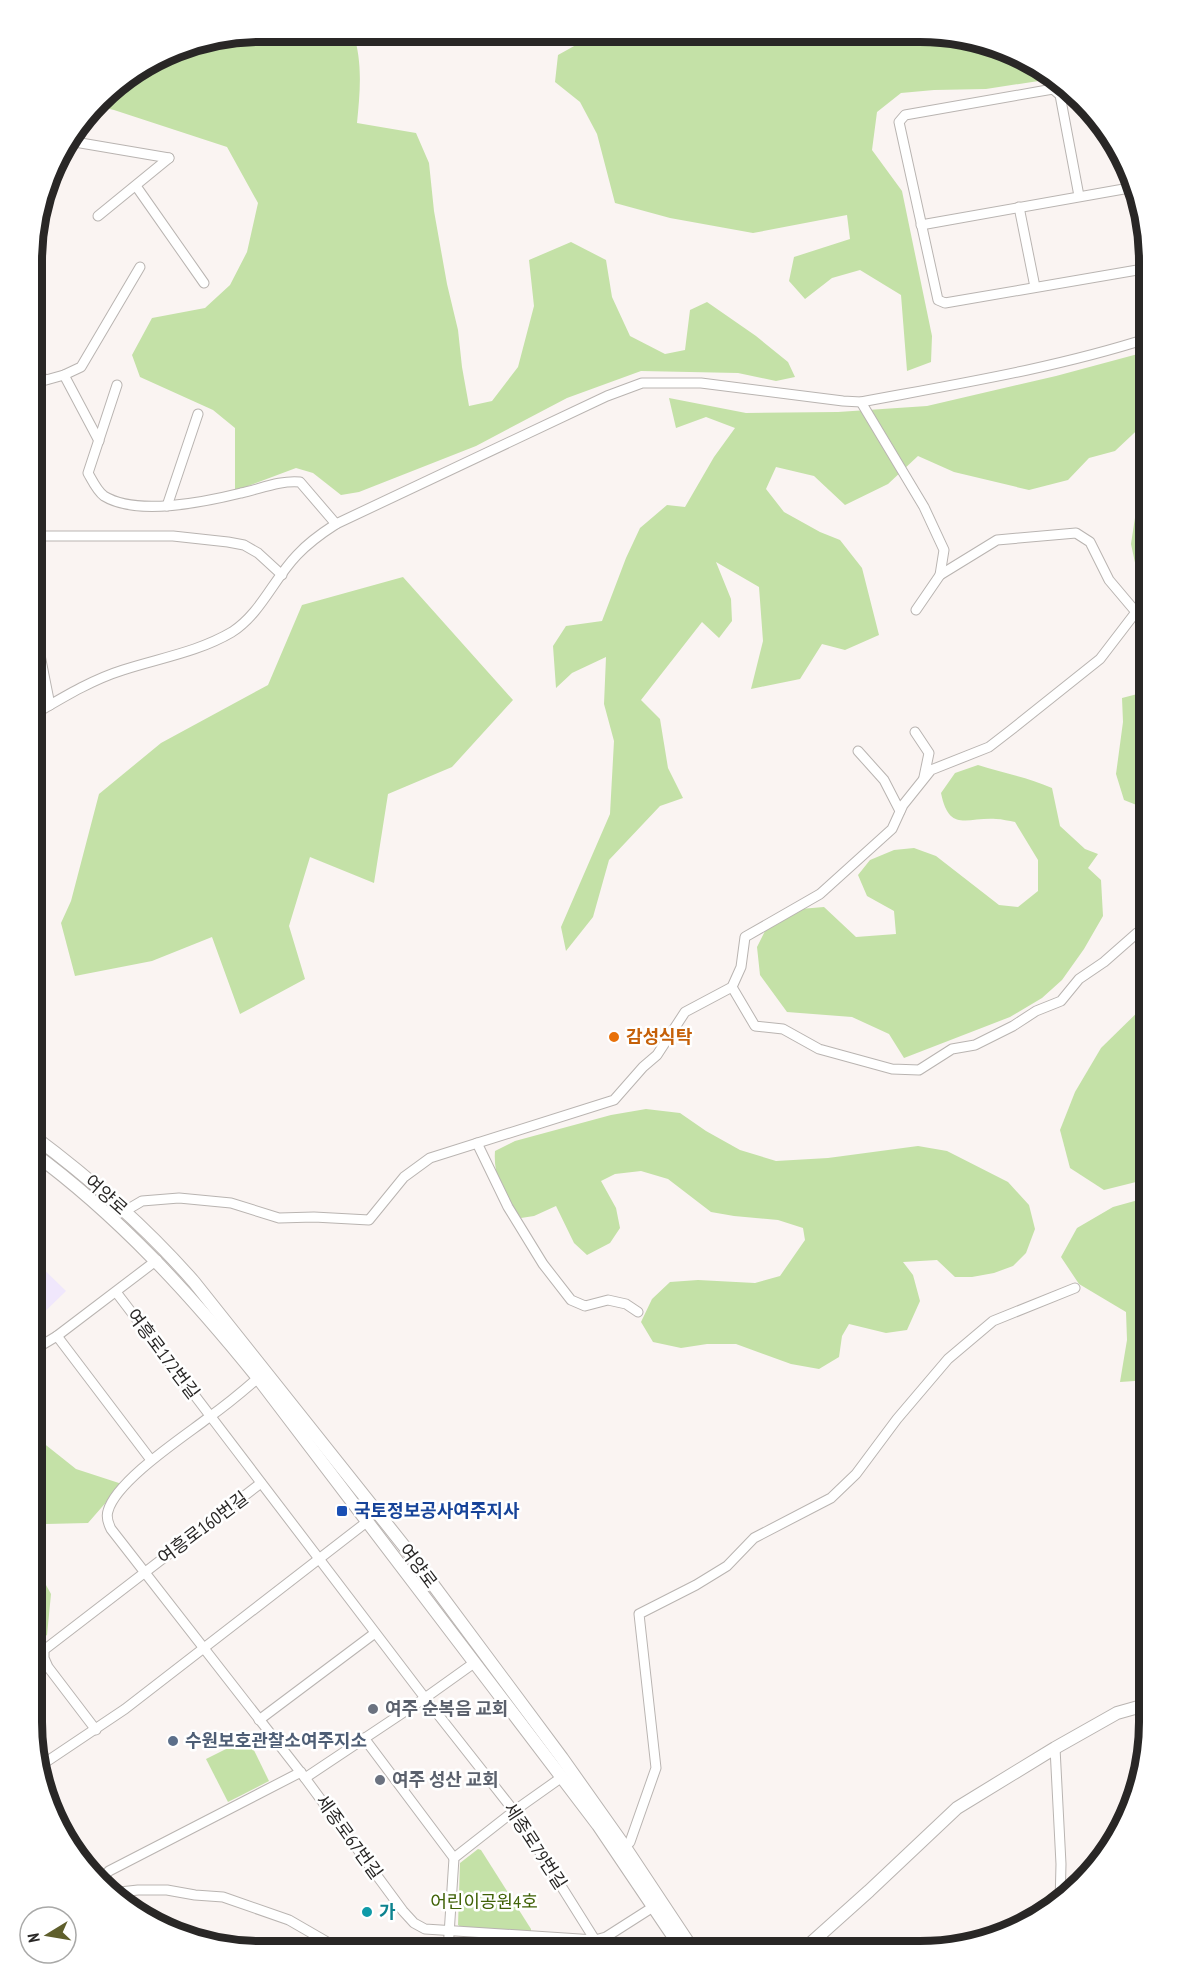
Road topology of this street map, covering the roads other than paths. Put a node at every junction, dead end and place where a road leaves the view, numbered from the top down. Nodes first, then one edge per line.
1 (77, 142) edge
2 (136, 186) junction
3 (1126, 188) edge
4 (1079, 196) junction
5 (1019, 207) junction
6 (98, 216) dead end
7 (921, 225) junction
8 (140, 267) dead end
9 (1139, 270) edge
10 (204, 283) dead end
11 (1035, 287) junction
12 (1139, 341) edge
13 (64, 375) junction
14 (42, 378) edge
15 (117, 385) dead end
16 (861, 402) junction
17 (198, 414) dead end
18 (99, 441) junction
19 (166, 506) junction
20 (336, 524) junction
21 (42, 536) edge
22 (282, 575) junction
23 (940, 576) junction
24 (916, 610) dead end
25 (42, 665) edge
26 (50, 705) junction
27 (42, 710) edge
28 (915, 732) dead end
29 (858, 751) dead end
30 (924, 779) junction
31 (900, 811) junction
32 (1139, 932) edge
33 (732, 987) junction
34 (42, 1142) edge
35 (477, 1143) junction
36 (42, 1160) edge
37 (120, 1216) junction
38 (157, 1260) junction
39 (1075, 1288) dead end
40 (116, 1292) junction
41 (638, 1312) dead end
42 (57, 1336) junction
43 (42, 1345) edge
44 (258, 1378) junction
45 (210, 1417) junction
46 (151, 1460) junction
47 (261, 1484) junction
48 (373, 1517) junction
49 (319, 1559) junction
50 (144, 1572) junction
51 (375, 1633) junction
52 (204, 1649) junction
53 (474, 1663) junction
54 (425, 1698) junction
55 (1139, 1707) edge
56 (259, 1720) junction
57 (96, 1730) junction
58 (364, 1738) junction
59 (1054, 1748) junction
60 (46, 1762) edge
61 (303, 1775) junction
62 (562, 1777) junction
63 (514, 1811) junction
64 (621, 1850) junction
65 (454, 1858) junction
66 (105, 1875) edge
67 (1060, 1890) edge
68 (122, 1891) edge
69 (653, 1907) junction
70 (449, 1932) junction
71 (595, 1940) junction
72 (326, 1941) edge
73 (448, 1941) edge
74 (675, 1941) edge
75 (687, 1941) edge
76 (813, 1941) edge

1 - 2 street
2 - 6 street
2 - 10 street
3 - 4 street
4 - 5 street
4 - 7 street
5 - 7 street
5 - 11 street
7 - 11 street
8 - 13 street
9 - 11 street
12 - 16 street
13 - 14 street
13 - 18 street
15 - 18 street
16 - 20 street
16 - 23 street
17 - 19 street
18 - 19 street
19 - 20 street
20 - 22 street
21 - 22 street
22 - 26 street
23 - 24 street
23 - 30 street
25 - 26 street
26 - 27 street
28 - 30 street
29 - 31 street
30 - 31 street
31 - 33 street
32 - 33 street
33 - 35 street
34 - 37 street, 여양로
35 - 37 street
35 - 41 street
36 - 37 street, 여양로
37 - 38 street, 여양로
37 - 48 street, 여양로
38 - 40 street, 여흥로172번길
38 - 44 street, 여양로
39 - 64 street
40 - 42 street, 여흥로172번길
40 - 45 street, 여흥로172번길
42 - 43 street, 여흥로172번길
42 - 46 street
44 - 45 street, 여흥로160번길
44 - 48 street, 여양로
45 - 46 street, 여흥로160번길
45 - 47 street, 여흥로160번길
46 - 50 street, 여흥로160번길
47 - 49 street, 여흥로160번길
47 - 50 street, 여흥로160번길
48 - 49 street
48 - 53 street, 여양로
48 - 64 street, 여양로
49 - 51 street, 여흥로160번길
49 - 52 street
50 - 52 street, 여흥로160번길
50 - 57 street, 여흥로160번길
51 - 54 street, 여흥로160번길
51 - 56 street
52 - 56 street, 여흥로160번길
52 - 57 street
53 - 54 street
53 - 62 street, 여양로
54 - 58 street
54 - 63 street, 세종로79번길
55 - 59 street
56 - 61 street, 여흥로160번길
57 - 60 street
58 - 61 street
58 - 65 street
59 - 67 street
59 - 76 street
61 - 66 street
61 - 70 street, 세종로67번길
62 - 63 street
62 - 64 street, 여양로
63 - 65 street
63 - 71 street, 세종로79번길
64 - 69 street, 여양로
64 - 75 street, 여양로
65 - 70 street
68 - 72 street
69 - 71 street
69 - 74 street, 여양로
70 - 71 street
70 - 73 street

